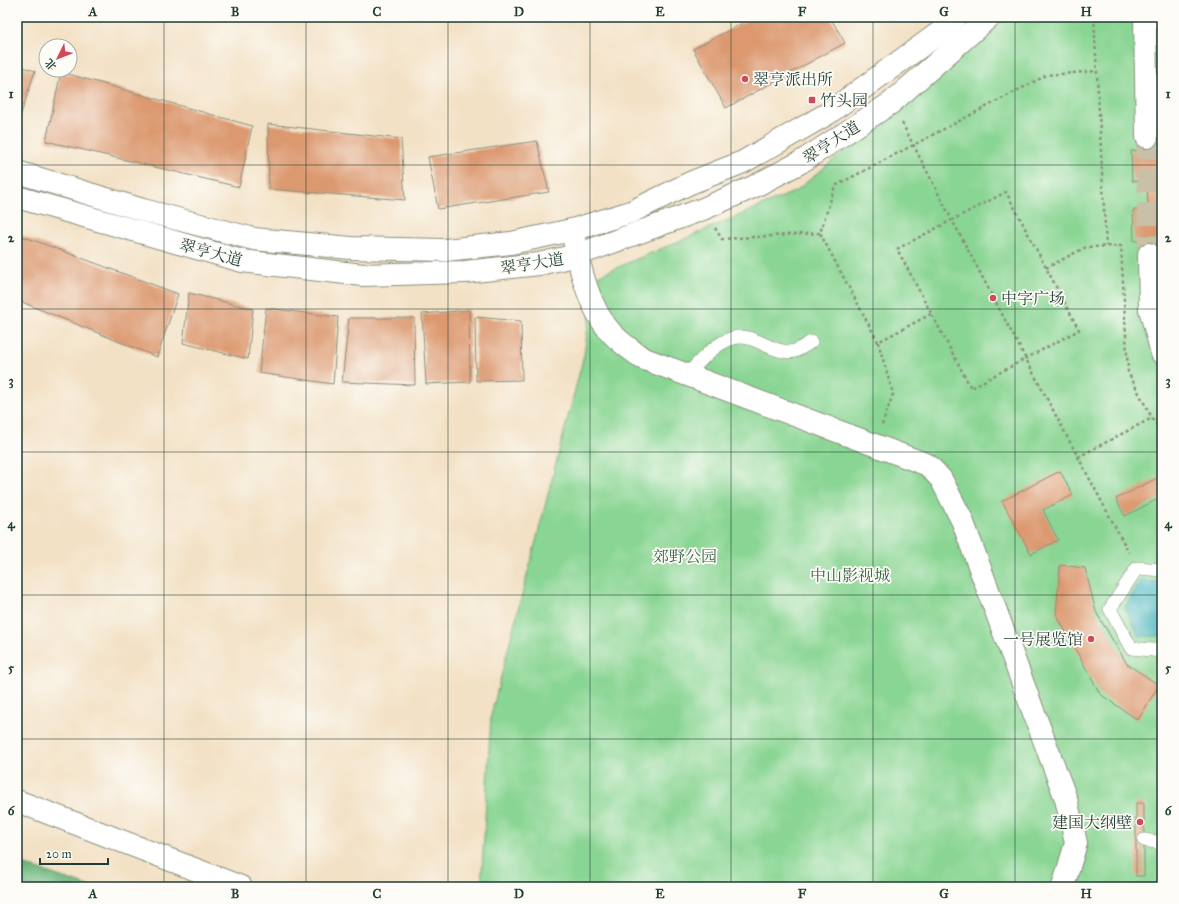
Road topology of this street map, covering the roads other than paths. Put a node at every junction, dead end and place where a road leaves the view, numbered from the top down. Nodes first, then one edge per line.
1 (956, 17) edge
2 (989, 17) edge
3 (1144, 20) edge
4 (1147, 137) tunnel mouth
5 (17, 172) edge
6 (17, 197) edge
7 (572, 230) junction
8 (1149, 254) tunnel mouth
9 (577, 255) junction
10 (811, 342) dead end
11 (1162, 353) edge
12 (687, 375) junction
13 (1162, 570) edge
14 (1162, 651) edge
15 (17, 801) edge
16 (1144, 840) dead end
17 (1162, 843) edge
18 (241, 887) edge
19 (1063, 887) edge

1 - 7 main road, 翠亨大道
2 - 9 main road, 翠亨大道
3 - 4 main road
5 - 7 main road, 翠亨大道
6 - 9 main road, 翠亨大道
7 - 9 main road
8 - 11 main road
9 - 12 main road
10 - 12 lane
12 - 19 main road
13 - 14 lane
15 - 18 main road
16 - 17 lane

